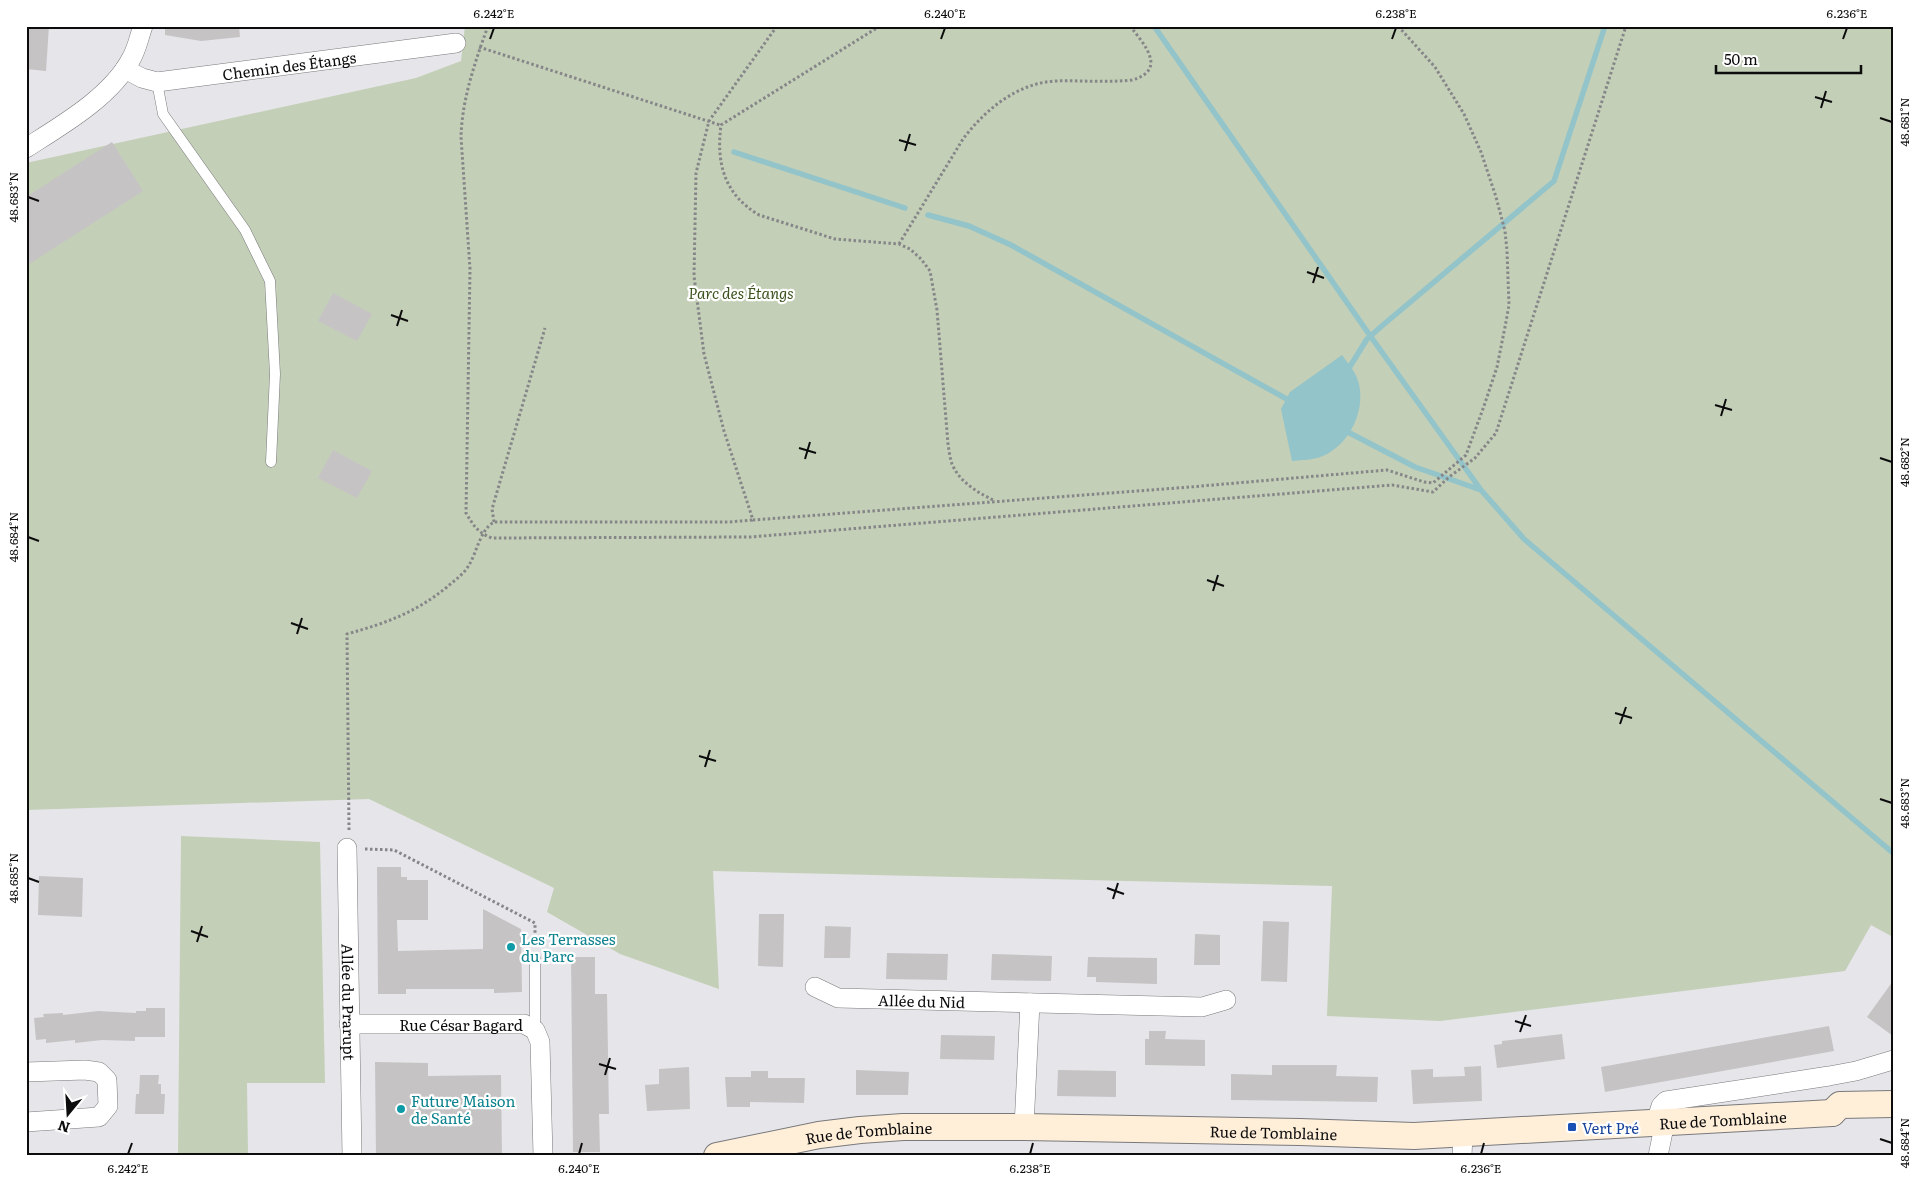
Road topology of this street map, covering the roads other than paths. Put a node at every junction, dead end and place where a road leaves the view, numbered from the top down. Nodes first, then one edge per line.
1 (142, 26) edge
2 (456, 43) road end
3 (125, 69) junction
4 (158, 82) junction
5 (26, 148) edge
6 (271, 462) dead end
7 (347, 848) road end
8 (535, 958) road end
9 (815, 987) dead end
10 (1226, 1000) dead end
11 (1030, 1003) junction
12 (349, 1024) junction
13 (535, 1030) junction
14 (1893, 1060) edge
15 (26, 1072) edge
16 (1893, 1104) edge
17 (1832, 1113) junction
18 (26, 1122) edge
19 (1660, 1122) junction
20 (1893, 1122) edge
21 (1024, 1127) junction
22 (1462, 1145) edge
23 (352, 1156) edge
24 (543, 1156) edge
25 (717, 1156) edge
26 (1658, 1156) edge

1 - 3 street
2 - 4 street, Chemin des Étangs
3 - 4 street, Chemin des Étangs
3 - 5 street
4 - 6 lane
7 - 12 street, Allée du Prarupt
8 - 13 lane
9 - 11 street, Allée du Nid
10 - 11 street, Allée du Nid
11 - 21 street
12 - 13 street, Rue César Bagard
12 - 23 street, Allée du Prarupt
13 - 24 street, Rue César Bagard
14 - 19 street
15 - 18 street
16 - 17 main road
17 - 19 main road, Rue de Tomblaine
17 - 20 main road
19 - 22 main road, Rue de Tomblaine
19 - 26 street
21 - 22 main road, Rue de Tomblaine
21 - 25 main road, Rue de Tomblaine

